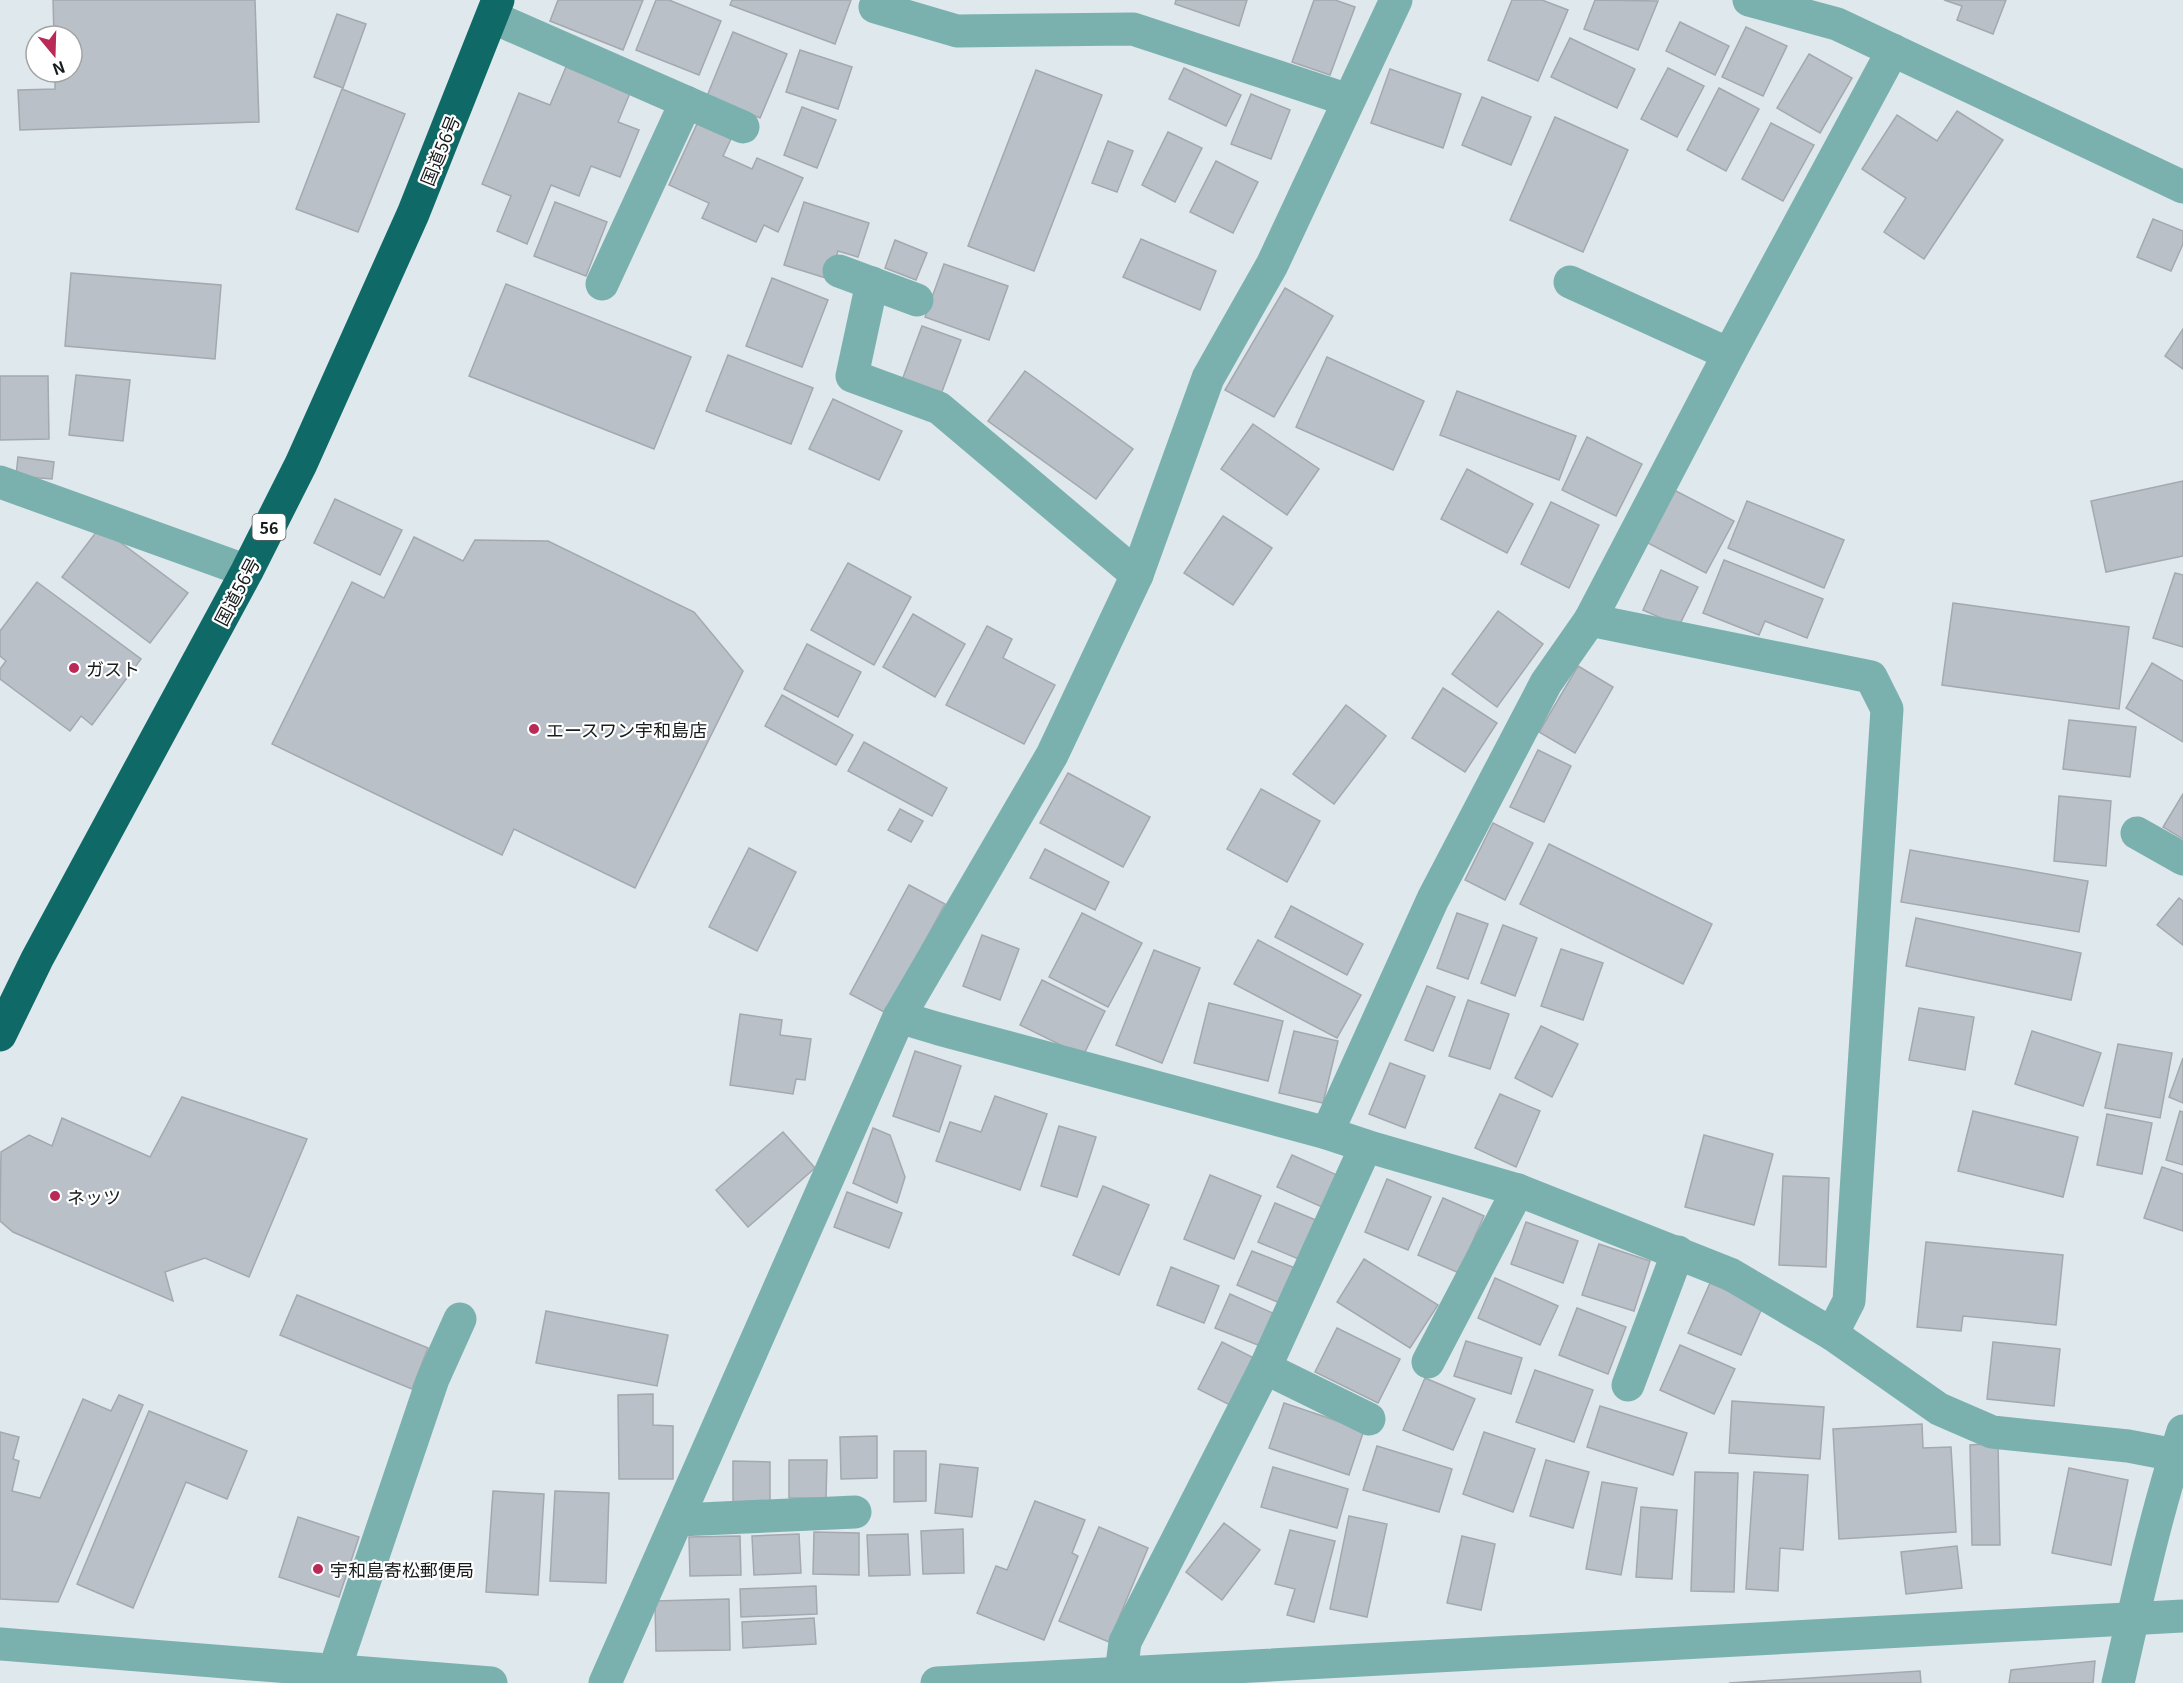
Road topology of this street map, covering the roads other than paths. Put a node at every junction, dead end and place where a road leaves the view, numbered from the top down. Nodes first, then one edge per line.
1 (1396, 0) edge
2 (1749, 0) edge
3 (875, 7) dead end
4 (495, 8) edge
5 (1893, 50) junction
6 (1348, 100) junction
7 (686, 102) junction
8 (743, 127) dead end
9 (2183, 187) edge
10 (839, 271) dead end
11 (1570, 282) dead end
12 (872, 283) junction
13 (602, 284) dead end
14 (917, 300) dead end
15 (1728, 354) junction
16 (0, 482) edge
17 (247, 571) junction
18 (1137, 575) junction
19 (1590, 620) junction
20 (2137, 833) dead end
21 (2183, 859) edge
22 (899, 1017) junction
23 (0, 1035) edge
24 (1327, 1133) junction
25 (1366, 1146) junction
26 (1518, 1190) junction
27 (1678, 1252) junction
28 (460, 1319) dead end
29 (1832, 1334) junction
30 (1428, 1362) dead end
31 (1265, 1368) junction
32 (1628, 1385) dead end
33 (1369, 1419) dead end
34 (2179, 1443) edge
35 (855, 1512) dead end
36 (679, 1520) junction
37 (2159, 1617) edge
38 (0, 1644) edge
39 (334, 1671) junction
40 (1332, 1672) edge
41 (1120, 1673) junction
42 (492, 1683) edge
43 (605, 1683) edge
44 (937, 1683) edge
45 (2118, 1683) edge

1 - 6 street
2 - 5 street
3 - 6 street
4 - 7 street
4 - 17 highway, 国道56号 / 56
5 - 9 street
5 - 15 street
6 - 18 street
7 - 8 street
7 - 13 street
10 - 12 street
11 - 15 street
12 - 14 street
12 - 18 street
15 - 19 street
16 - 17 street
17 - 23 highway, 国道56号 / 56
18 - 22 street
19 - 24 street
19 - 29 street
20 - 21 street
22 - 24 street
22 - 36 street
24 - 25 street
25 - 26 street
25 - 31 street
26 - 27 street
26 - 30 street
27 - 29 street
27 - 32 street
28 - 39 street
29 - 34 street
31 - 33 street
31 - 41 street
34 - 37 street
35 - 36 street
36 - 43 street
37 - 40 street
37 - 45 street
38 - 39 street
39 - 42 street
40 - 41 street
41 - 44 street

